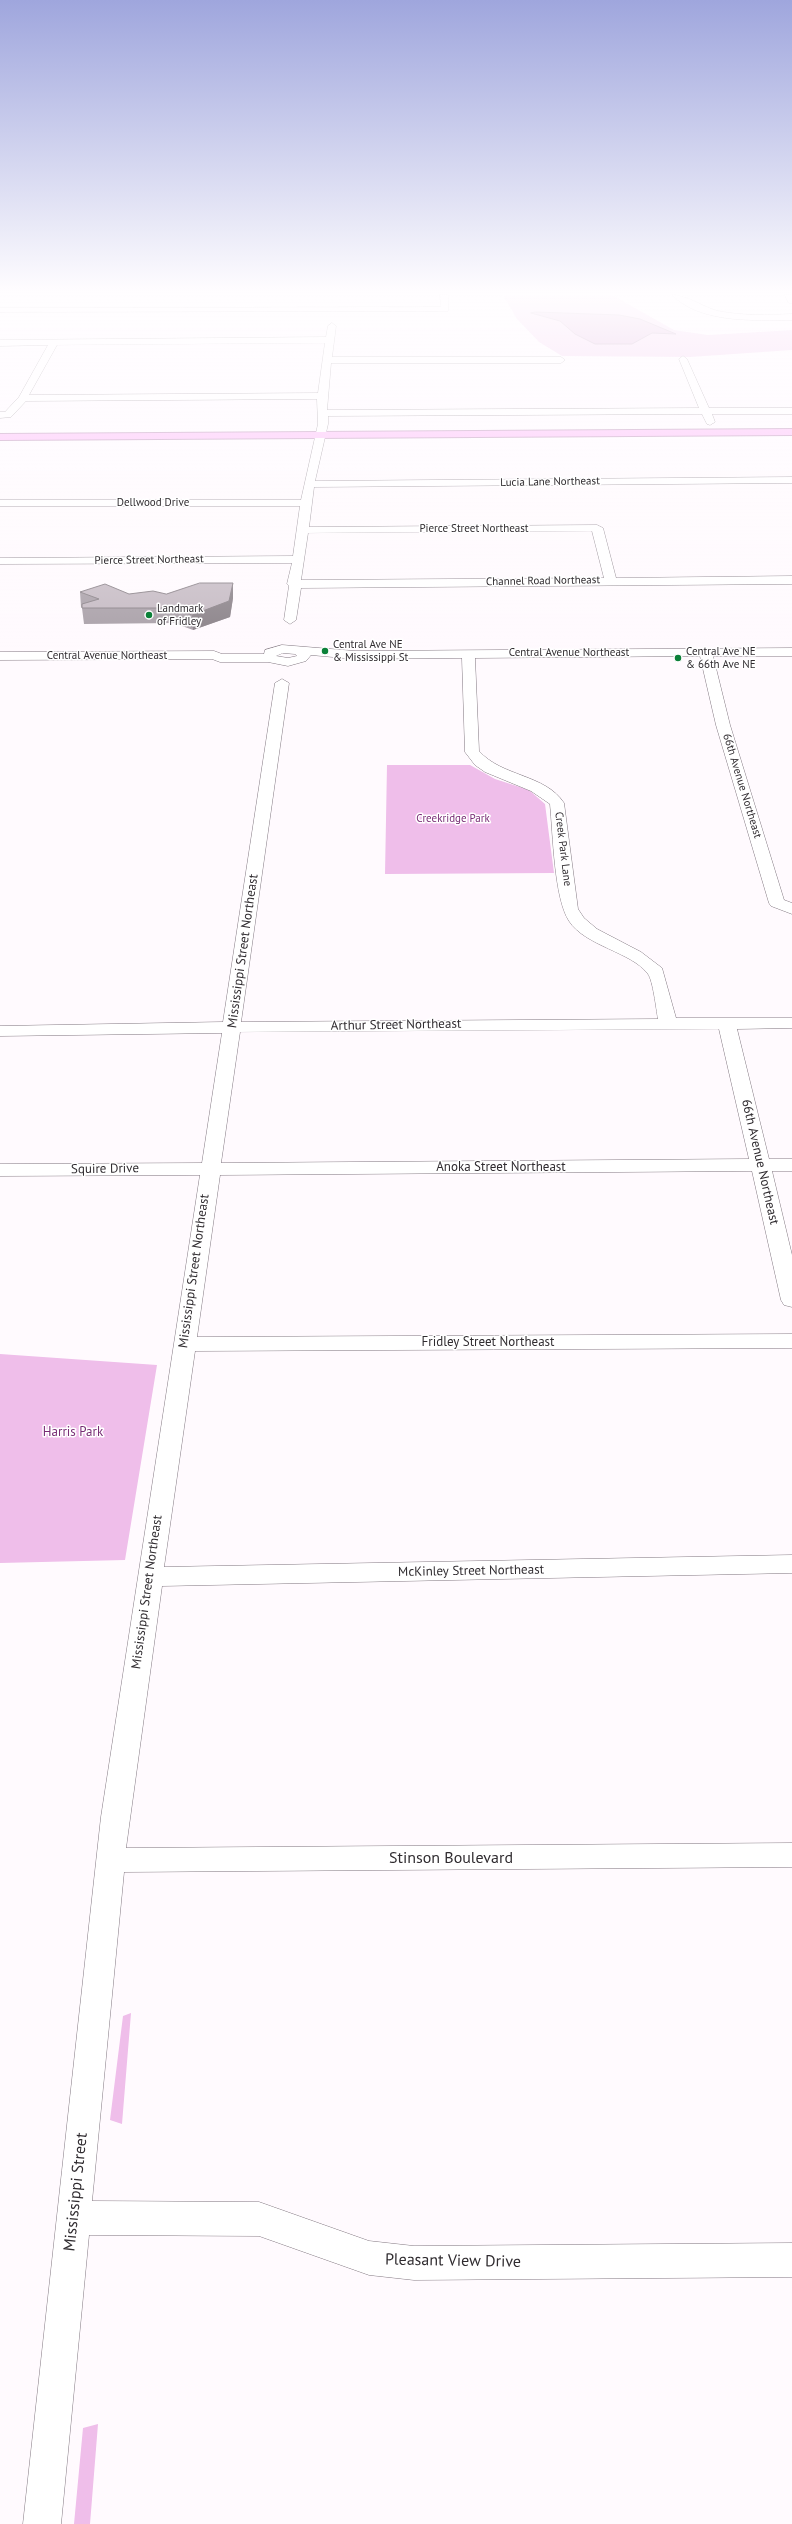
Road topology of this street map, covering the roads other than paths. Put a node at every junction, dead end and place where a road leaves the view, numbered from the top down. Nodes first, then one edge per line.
1 (323, 413) joint
2 (364, 413) edge
3 (706, 413) edge
4 (710, 422) junction
5 (792, 422) edge
6 (140, 425) dead end
7 (321, 430) junction
8 (792, 432) edge
9 (0, 436) edge
10 (792, 480) edge
11 (309, 484) junction
12 (0, 503) edge
13 (306, 503) junction
14 (302, 530) junction
15 (297, 559) junction
16 (0, 561) edge
17 (792, 580) edge
18 (611, 581) junction
19 (294, 584) junction
20 (290, 631) junction
21 (792, 652) edge
22 (706, 653) junction
23 (468, 654) junction
24 (273, 655) junction
25 (299, 655) junction
26 (0, 656) edge
27 (282, 683) junction
28 (792, 909) edge
29 (668, 1023) junction
30 (727, 1023) junction
31 (792, 1023) edge
32 (231, 1027) junction
33 (0, 1031) edge
34 (761, 1165) junction
35 (792, 1165) edge
36 (209, 1168) junction
37 (0, 1170) edge
38 (792, 1300) edge
39 (792, 1340) edge
40 (184, 1344) junction
41 (792, 1564) edge
42 (149, 1578) junction
43 (792, 1855) edge
44 (110, 1860) junction
45 (73, 2218) junction
46 (792, 2260) edge
47 (42, 2524) edge

1 - 2 street
1 - 7 street
3 - 4 street
4 - 5 highway
4 - 7 highway
6 - 7 highway
7 - 8 highway
7 - 9 highway
7 - 11 street
10 - 11 street, Lucia Lane Northeast
11 - 13 street
12 - 13 street, Dellwood Drive
13 - 14 street
14 - 15 street
14 - 18 street, Pierce Street Northeast
15 - 16 street, Pierce Street Northeast
15 - 19 street
17 - 18 street, Channel Road Northeast
18 - 19 street, Channel Road Northeast
19 - 20 street
20 - 24 street
20 - 25 street
21 - 22 street, Central Avenue Northeast
22 - 23 street, Central Avenue Northeast
22 - 28 street, 66th Avenue Northeast
23 - 25 street, Central Avenue Northeast
23 - 29 street, Creek Park Lane
24 - 25 street, Central Avenue Northeast
24 - 26 street, Central Avenue Northeast
24 - 27 street, Mississippi Street Northeast
25 - 27 street, Mississippi Street Northeast
27 - 32 street, Mississippi Street Northeast
29 - 30 street, Arthur Street Northeast
29 - 32 street, Arthur Street Northeast
30 - 31 street, Arthur Street Northeast
30 - 34 street, 66th Avenue Northeast
32 - 33 street, Arthur Street Northeast
32 - 36 street, Mississippi Street Northeast
34 - 35 street, Anoka Street Northeast
34 - 36 street, Anoka Street Northeast
34 - 38 street, 66th Avenue Northeast
36 - 37 street, Squire Drive
36 - 40 street, Mississippi Street Northeast
39 - 40 street, Fridley Street Northeast
40 - 42 street, Mississippi Street Northeast
41 - 42 street, McKinley Street Northeast
42 - 44 street, Mississippi Street Northeast
43 - 44 street, Stinson Boulevard
44 - 45 street, Mississippi Street
45 - 46 street, Pleasant View Drive
45 - 47 street, Mississippi Street

